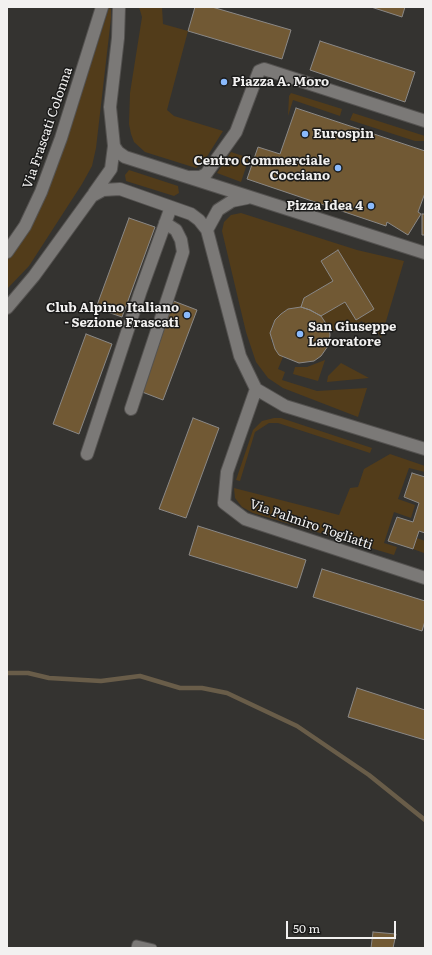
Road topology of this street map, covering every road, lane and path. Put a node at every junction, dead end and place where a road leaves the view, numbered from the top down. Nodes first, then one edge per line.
1 (102, 7) edge
2 (119, 7) edge
3 (425, 121) edge
4 (114, 146) junction
5 (189, 177) junction
6 (92, 196) junction
7 (250, 198) junction
8 (171, 207) junction
9 (165, 223) junction
10 (207, 230) junction
11 (7, 252) edge
12 (425, 253) edge
13 (7, 308) edge
14 (256, 389) junction
15 (131, 409) dead end
16 (425, 449) edge
17 (87, 454) dead end
18 (425, 578) edge
19 (135, 948) edge
20 (153, 948) edge

1 - 11 street, Via Frascati Colonna
2 - 4 street
3 - 5 street
4 - 5 street
4 - 6 street
5 - 7 street
6 - 8 street
6 - 13 street
7 - 10 street
7 - 12 street
8 - 9 street
8 - 10 street
9 - 15 street
9 - 17 street
10 - 14 street
14 - 16 street
14 - 18 street, Via Palmiro Togliatti
19 - 20 lane

